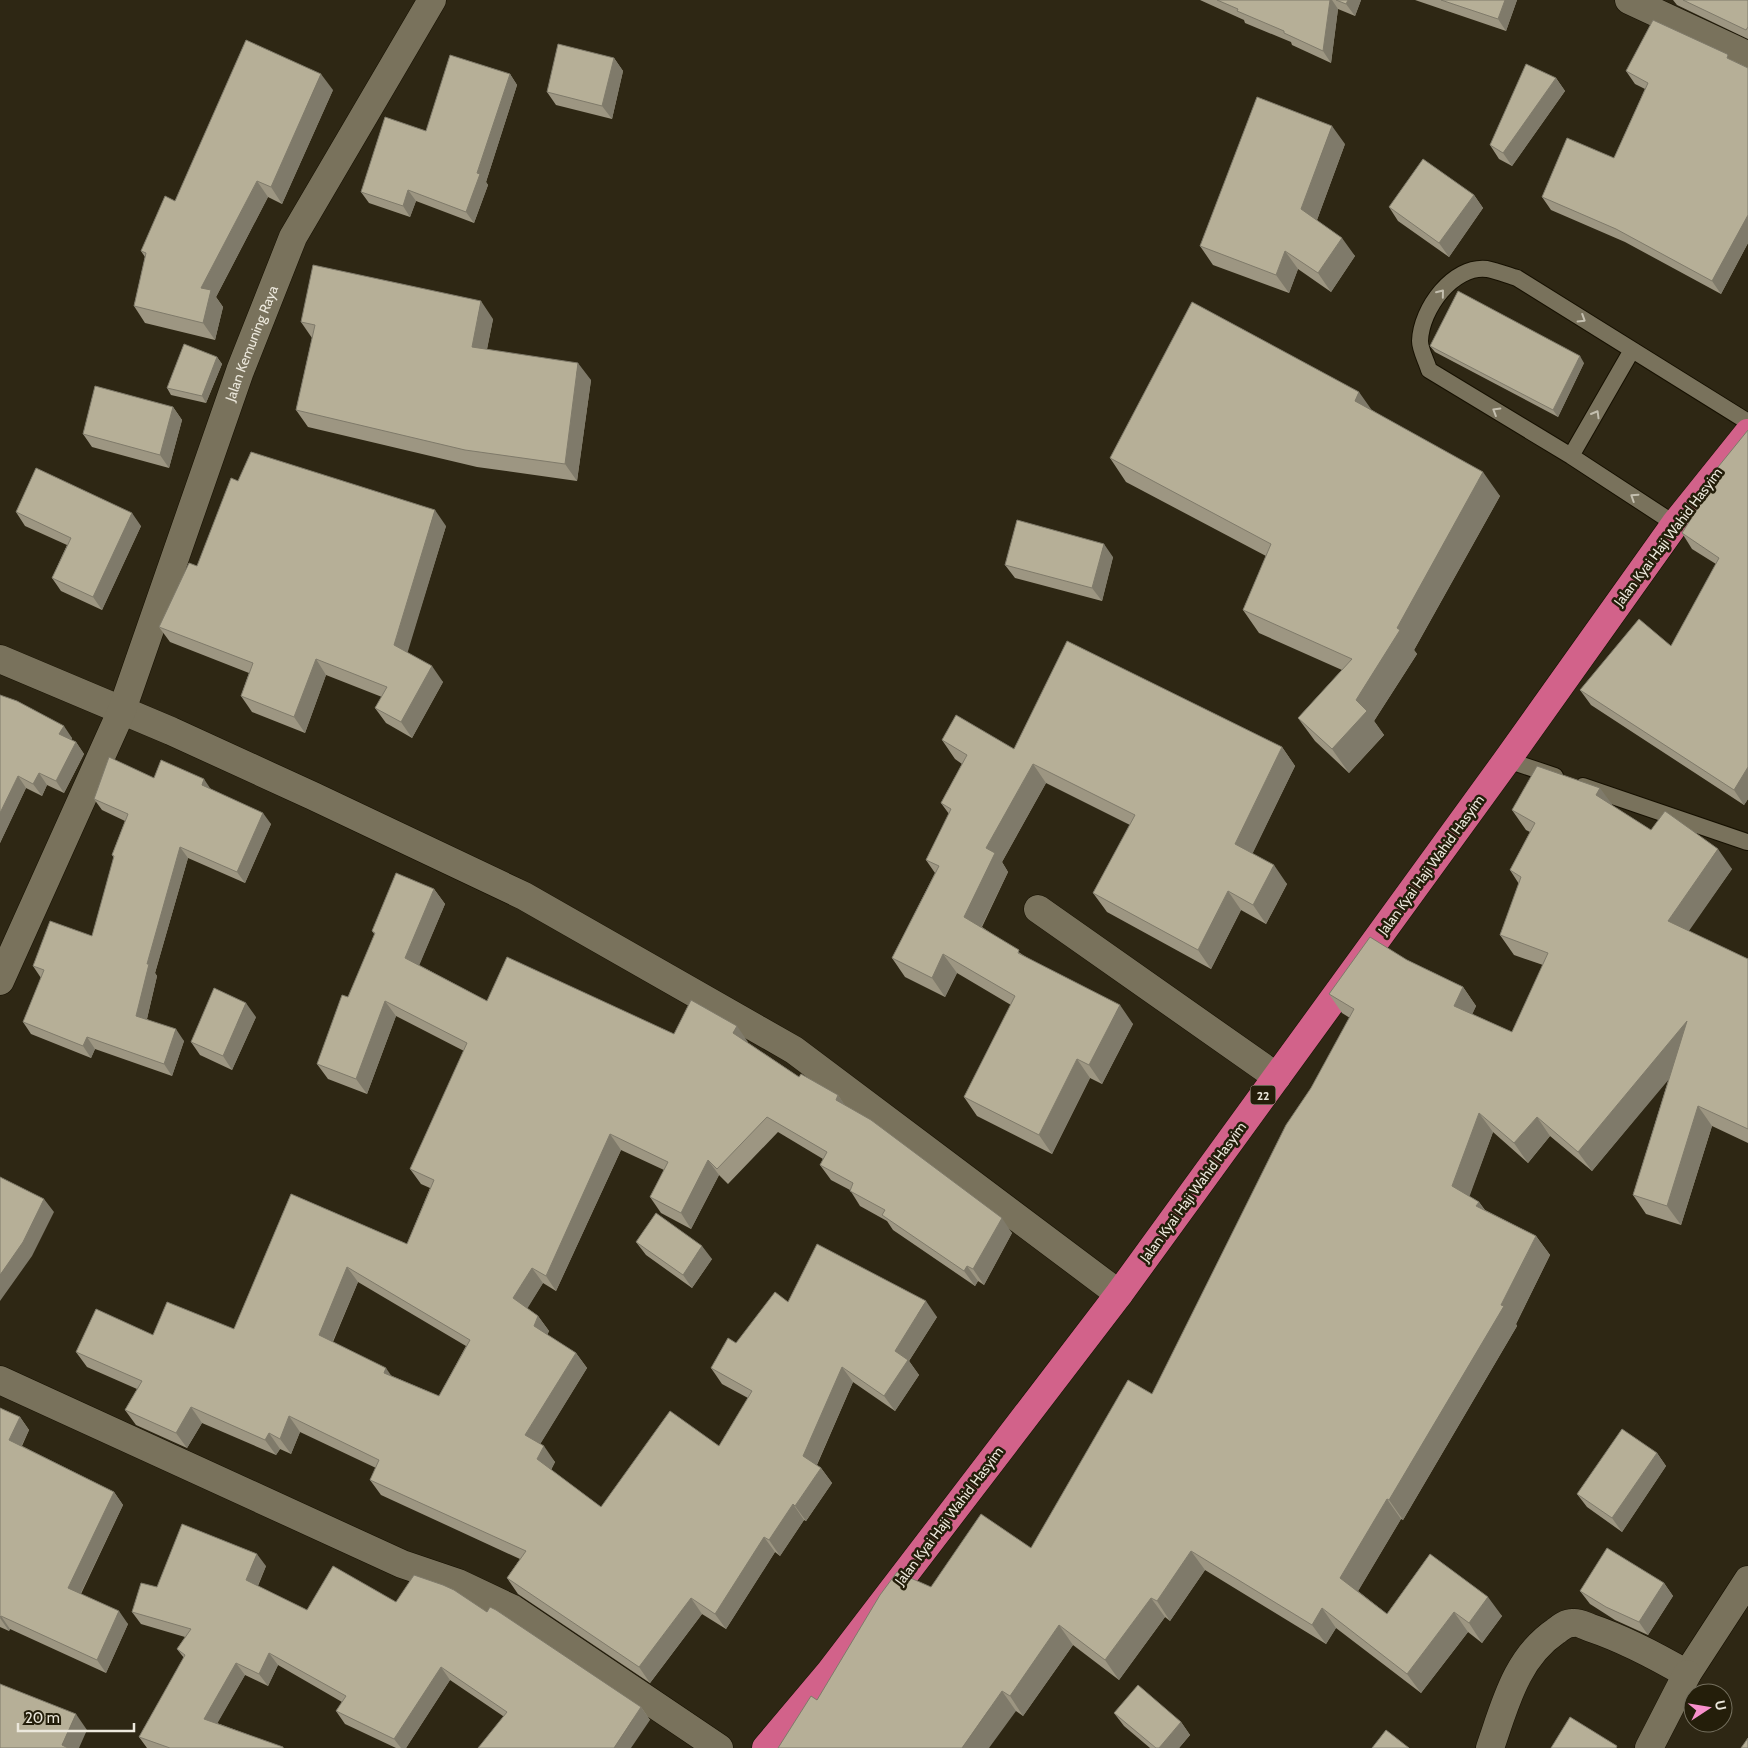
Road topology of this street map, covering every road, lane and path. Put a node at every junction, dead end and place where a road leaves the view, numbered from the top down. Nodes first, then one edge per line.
1 (432, 0) edge
2 (1628, 0) edge
3 (1748, 56) edge
4 (1632, 350) junction
5 (1748, 422) edge
6 (1748, 433) edge
7 (1571, 456) junction
8 (1675, 524) junction
9 (0, 659) edge
10 (122, 710) junction
11 (1508, 760) junction
12 (1747, 842) edge
13 (1038, 910) dead end
14 (0, 981) edge
15 (1277, 1077) junction
16 (1119, 1294) junction
17 (0, 1380) edge
18 (1748, 1580) edge
19 (1687, 1674) junction
20 (719, 1748) edge
21 (766, 1748) edge
22 (1490, 1748) edge
23 (1649, 1748) edge

1 - 10 street, Jalan Kemuning Raya
2 - 3 street
4 - 5 lane
7 -> 4 lane
7 -> 4 lane
6 - 8 highway, Jalan Kyai Haji Wahid Hasyim / 22
8 -> 7 lane
8 - 11 highway, Jalan Kyai Haji Wahid Hasyim / 22
9 - 10 street
10 - 14 street, Jalan Kemuning Raya
10 - 16 street
11 - 12 lane
11 - 15 highway, Jalan Kyai Haji Wahid Hasyim / 22
13 - 15 street
15 - 16 highway, Jalan Kyai Haji Wahid Hasyim / 22
16 - 21 highway, Jalan Kyai Haji Wahid Hasyim / 22
17 - 20 street
18 - 19 street
19 - 22 street
19 - 23 street

